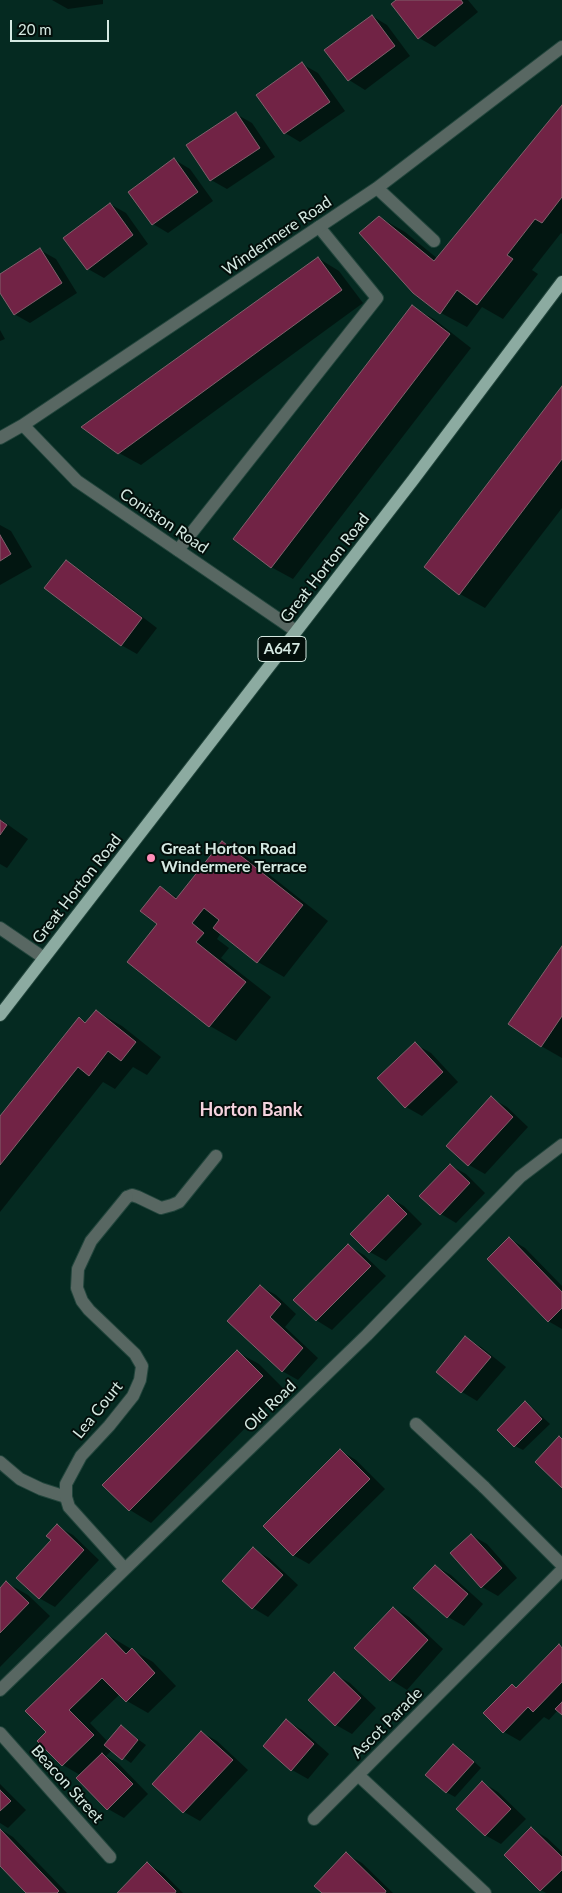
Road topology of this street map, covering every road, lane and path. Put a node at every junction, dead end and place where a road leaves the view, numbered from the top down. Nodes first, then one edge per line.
1 (562, 46) edge
2 (377, 188) junction
3 (319, 227) junction
4 (434, 241) dead end
5 (562, 282) edge
6 (23, 425) junction
7 (0, 438) edge
8 (178, 550) junction
9 (296, 631) junction
10 (0, 928) edge
11 (44, 958) junction
12 (0, 1014) edge
13 (562, 1145) edge
14 (216, 1156) dead end
15 (416, 1424) dead end
16 (0, 1462) edge
17 (66, 1497) junction
18 (562, 1565) edge
19 (124, 1568) junction
20 (562, 1570) edge
21 (0, 1690) edge
22 (0, 1733) edge
23 (358, 1775) junction
24 (314, 1819) dead end
25 (110, 1857) dead end
26 (485, 1893) edge

1 - 2 street, Windermere Road
2 - 3 street, Windermere Road
2 - 4 street
3 - 6 street, Windermere Road
3 - 8 street
5 - 9 main road, Great Horton Road / A647
6 - 7 street, Windermere Road
6 - 8 street, Coniston Road
8 - 9 street, Coniston Road
9 - 11 main road, Great Horton Road / A647
10 - 11 street
11 - 12 main road, Great Horton Road / A647
13 - 19 street, Old Road
14 - 17 street, Lea Court
15 - 18 street
16 - 17 street
17 - 19 street
19 - 21 street, Old Road
20 - 23 street, Ascot Parade
22 - 25 street, Beacon Street
23 - 24 street
23 - 26 street, Ascot Parade

